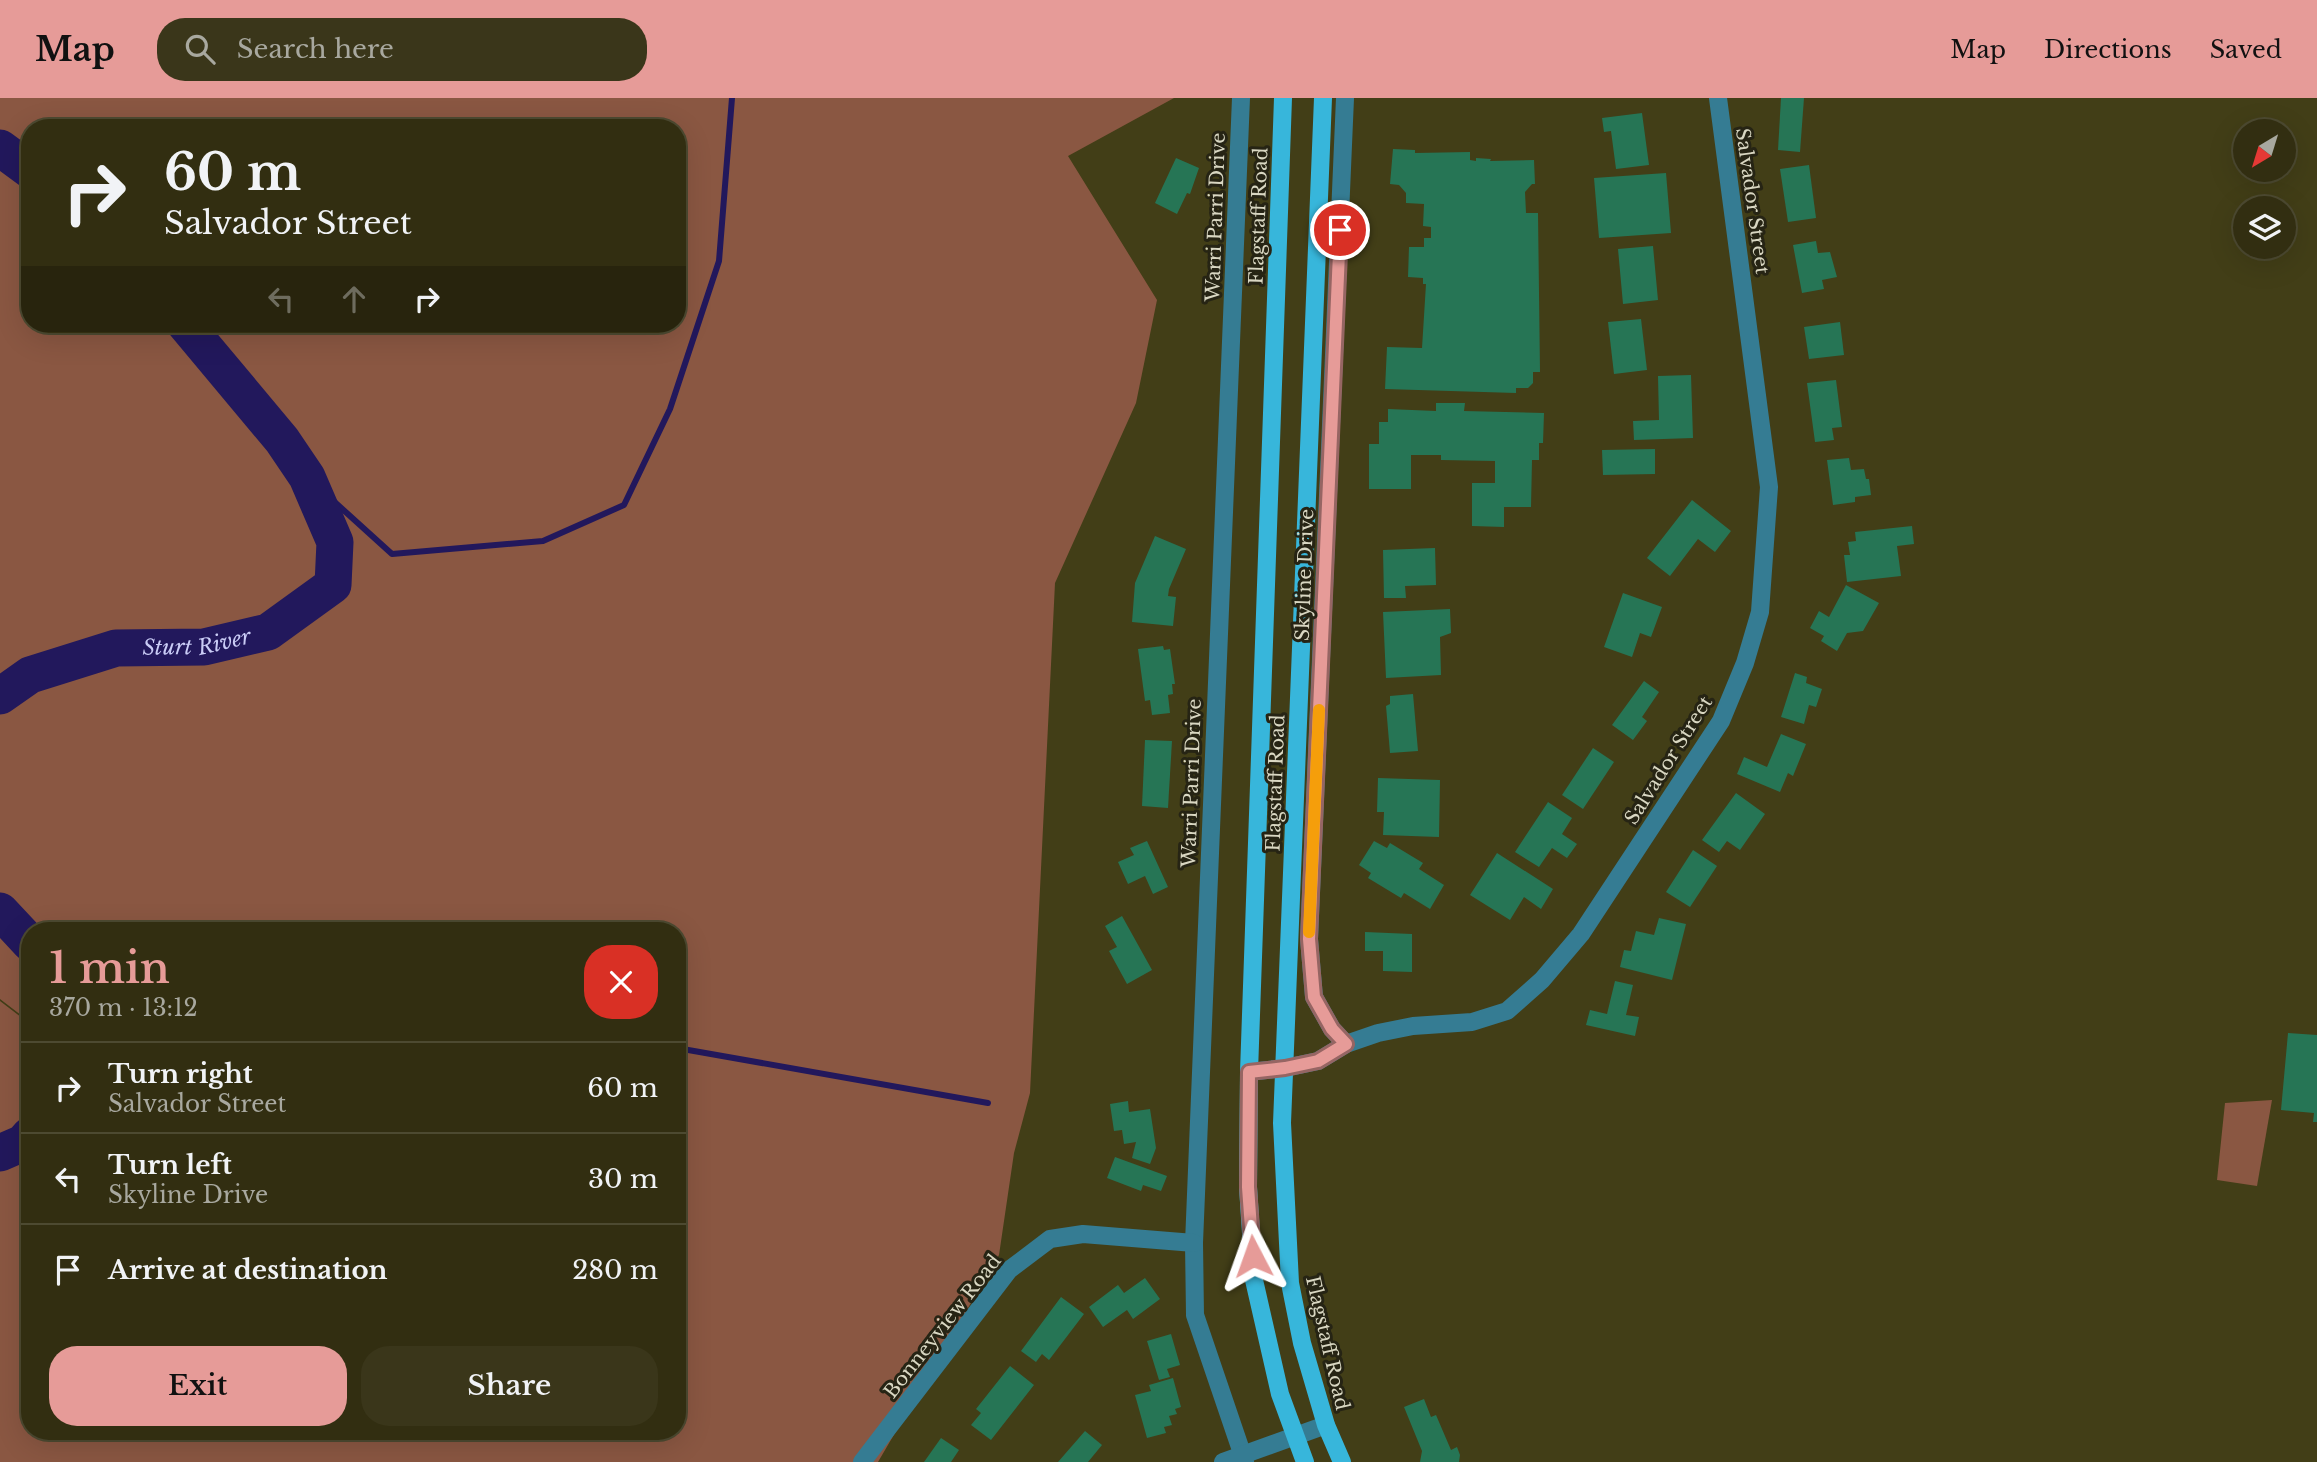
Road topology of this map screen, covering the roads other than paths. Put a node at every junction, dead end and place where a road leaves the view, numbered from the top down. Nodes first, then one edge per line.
1 (1241, 98) edge
2 (1283, 98) edge
3 (1323, 98) edge
4 (1345, 98) edge
5 (1718, 98) edge
6 (1346, 1044) junction
7 (1285, 1068) junction
8 (1249, 1072) junction
9 (1194, 1243) junction
10 (1326, 1425) junction
11 (1294, 1436) junction
12 (1243, 1458) edge
13 (862, 1462) edge
14 (1223, 1462) edge
15 (1305, 1462) edge
16 (1342, 1462) edge

1 - 9 street, Warri Parri Drive
2 - 8 main road, Flagstaff Road
3 - 7 main road, Flagstaff Road
4 - 6 street, Skyline Drive
5 - 6 street, Salvador Street
6 - 7 street, Salvador Street
7 - 8 street, Salvador Street
7 - 10 main road, Flagstaff Road
8 - 11 main road, Flagstaff Road
9 - 12 street, Warri Parri Drive
9 - 13 street, Bonneyview Road
10 - 11 street
10 - 16 main road, Flagstaff Road
11 - 12 street
11 - 15 main road, Flagstaff Road
12 - 14 street

